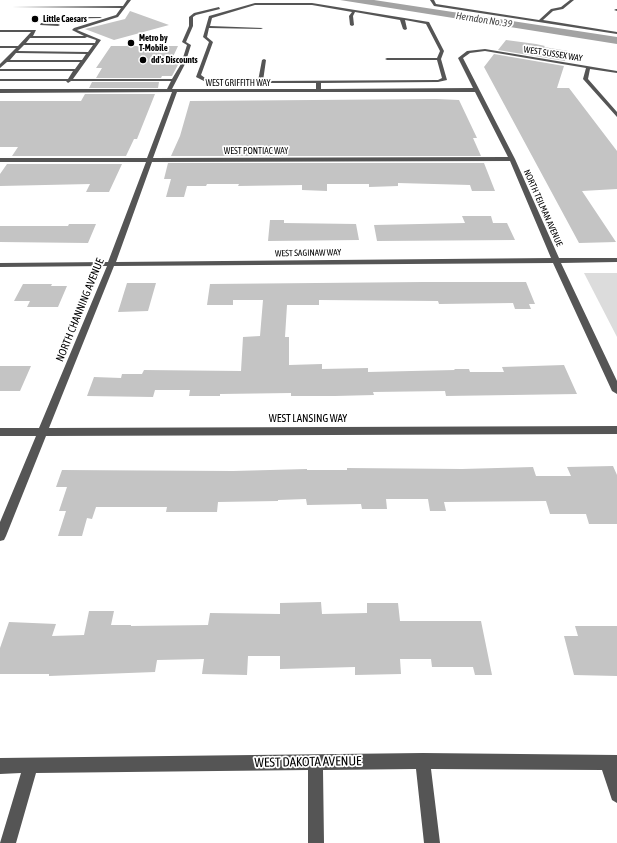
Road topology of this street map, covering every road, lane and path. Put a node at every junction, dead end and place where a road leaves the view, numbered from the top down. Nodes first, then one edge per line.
1 (129, 0) edge
2 (432, 0) edge
3 (572, 0) edge
4 (21, 1) edge
5 (64, 1) edge
6 (120, 1) edge
7 (225, 6) dead end
8 (14, 7) junction
9 (59, 7) junction
10 (124, 7) junction
11 (10, 10) dead end
12 (355, 10) junction
13 (120, 12) junction
14 (53, 13) junction
15 (47, 16) junction
16 (111, 18) junction
17 (402, 18) junction
18 (540, 21) junction
19 (41, 24) junction
20 (64, 25) dead end
21 (72, 25) dead end
22 (88, 25) junction
23 (352, 25) dead end
24 (208, 27) junction
25 (261, 28) dead end
26 (405, 29) dead end
27 (0, 30) edge
28 (34, 30) junction
29 (42, 30) dead end
30 (50, 30) dead end
31 (58, 30) dead end
32 (66, 30) dead end
33 (74, 30) junction
34 (617, 33) edge
35 (29, 37) junction
36 (90, 37) junction
37 (96, 44) junction
38 (20, 46) junction
39 (0, 47) edge
40 (486, 50) joint
41 (14, 52) junction
42 (90, 52) junction
43 (0, 56) edge
44 (10, 56) junction
45 (387, 59) dead end
46 (440, 59) junction
47 (264, 60) dead end
48 (6, 61) junction
49 (84, 61) junction
50 (0, 66) edge
51 (588, 68) junction
52 (0, 70) edge
53 (78, 70) junction
54 (617, 72) edge
55 (71, 79) junction
56 (0, 80) edge
57 (174, 80) junction
58 (260, 82) junction
59 (318, 82) junction
60 (475, 90) junction
61 (172, 91) junction
62 (318, 91) junction
63 (0, 92) edge
64 (60, 92) junction
65 (617, 115) edge
66 (0, 160) edge
67 (149, 160) junction
68 (512, 160) junction
69 (617, 260) edge
70 (556, 261) junction
71 (0, 264) edge
72 (110, 264) junction
73 (617, 391) edge
74 (617, 430) edge
75 (0, 432) edge
76 (42, 432) junction
77 (0, 536) edge
78 (423, 761) junction
79 (315, 762) junction
80 (612, 763) edge
81 (31, 765) junction
82 (0, 766) edge
83 (617, 795) edge
84 (8, 843) edge
85 (316, 843) edge
86 (432, 843) edge

1 - 6 street
1 - 10 street
2 - 18 street
3 - 18 street
4 - 8 street
5 - 9 street
7 - 57 street, NORTH CHANNING AVENUE
8 - 9 street
8 - 11 street
9 - 10 street
9 - 14 street
10 - 13 street
12 - 17 street
12 - 23 street
12 - 24 street
13 - 14 street
13 - 16 street
14 - 15 street
15 - 16 street
15 - 19 street
16 - 22 street
17 - 26 street
17 - 46 street
18 - 34 street
19 - 20 street
19 - 28 street
21 - 22 street
22 - 33 street
24 - 25 street
24 - 58 street
27 - 28 street
28 - 29 street
28 - 35 street
30 - 31 street
32 - 33 street
33 - 36 street
35 - 36 street
35 - 38 street
36 - 37 street
37 - 38 street
37 - 42 street
38 - 39 street
38 - 41 street
40 - 51 street, WEST SUSSEX WAY
40 - 60 street, NORTH TEILMAN AVENUE
41 - 42 street
41 - 44 street
42 - 49 street
43 - 44 street
44 - 48 street
45 - 46 street
46 - 59 street
47 - 58 street
48 - 49 street
48 - 50 street
49 - 53 street
51 - 54 street, WEST SUSSEX WAY
51 - 65 street
52 - 53 street
53 - 55 street
55 - 56 street
55 - 57 street
55 - 64 street
57 - 61 street, NORTH CHANNING AVENUE
58 - 59 street
59 - 62 street
60 - 62 street, WEST GRIFFITH WAY
60 - 68 street, NORTH TEILMAN AVENUE
61 - 62 street, WEST GRIFFITH WAY
61 - 64 street, WEST GRIFFITH WAY
61 - 67 street, NORTH CHANNING AVENUE
63 - 64 street, WEST GRIFFITH WAY
66 - 67 street, WEST PONTIAC WAY
67 - 68 street, WEST PONTIAC WAY
67 - 72 street, NORTH CHANNING AVENUE
68 - 70 street, NORTH TEILMAN AVENUE
69 - 70 street, WEST SAGINAW WAY
70 - 72 street, WEST SAGINAW WAY
70 - 73 street, NORTH TEILMAN AVENUE
71 - 72 street, WEST SAGINAW WAY
72 - 76 street, NORTH CHANNING AVENUE
74 - 76 street, WEST LANSING WAY
75 - 76 street, WEST LANSING WAY
76 - 77 street, NORTH CHANNING AVENUE
78 - 79 street, WEST DAKOTA AVENUE
78 - 80 street, WEST DAKOTA AVENUE
78 - 86 street
79 - 81 street, WEST DAKOTA AVENUE
79 - 85 street
80 - 83 street
81 - 82 street, WEST DAKOTA AVENUE
81 - 84 street

